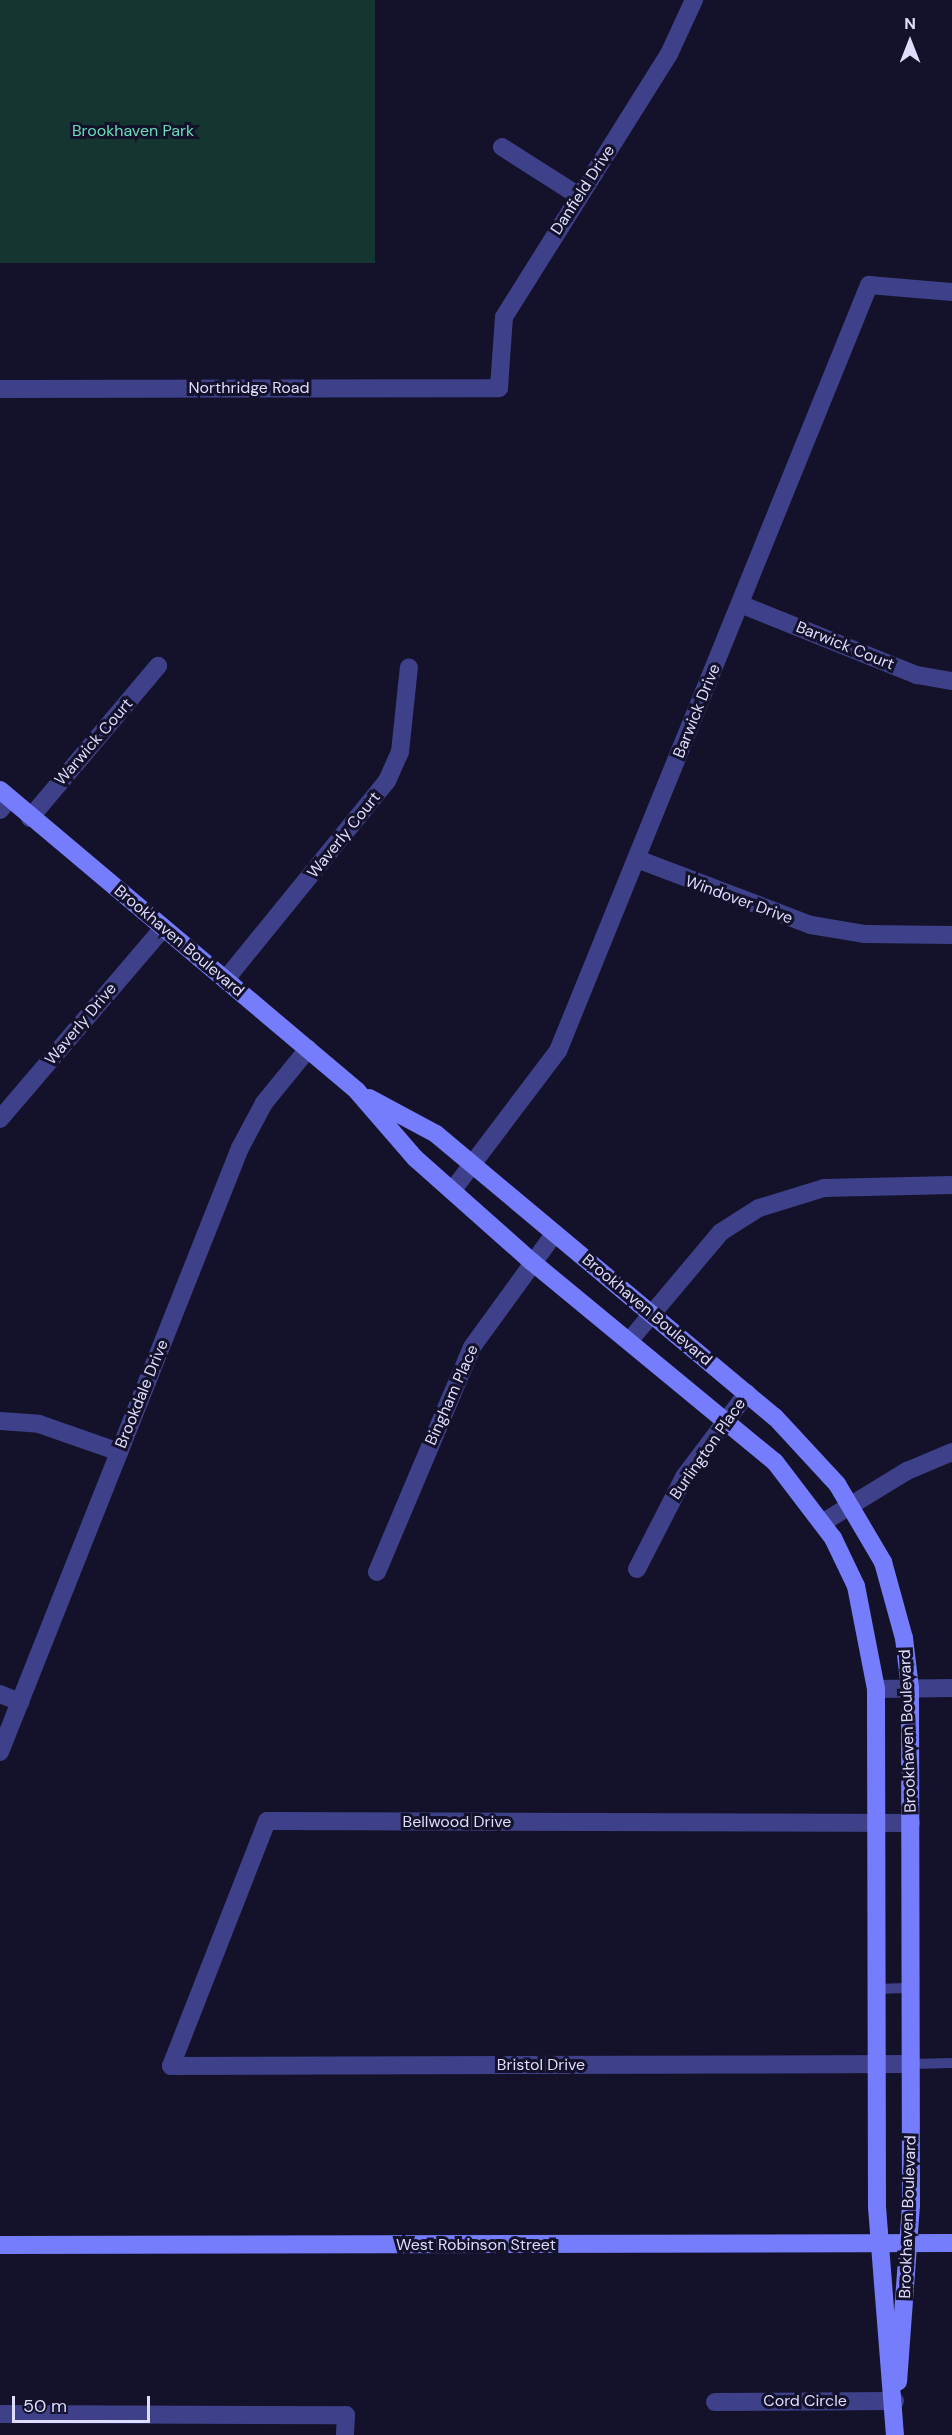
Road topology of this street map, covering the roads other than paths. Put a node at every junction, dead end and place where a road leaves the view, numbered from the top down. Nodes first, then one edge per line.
1 (694, 0) edge
2 (502, 147) dead end
3 (579, 196) junction
4 (952, 292) edge
5 (499, 388) joint
6 (0, 389) edge
7 (740, 604) junction
8 (158, 666) dead end
9 (409, 667) dead end
10 (952, 681) edge
11 (3, 800) edge
12 (30, 818) junction
13 (637, 859) junction
14 (163, 928) junction
15 (952, 935) edge
16 (225, 979) junction
17 (308, 1049) junction
18 (357, 1091) junction
19 (0, 1119) edge
20 (473, 1165) junction
21 (952, 1185) edge
22 (452, 1191) junction
23 (554, 1234) junction
24 (531, 1261) junction
25 (651, 1313) junction
26 (630, 1340) junction
27 (747, 1393) junction
28 (724, 1420) junction
29 (0, 1421) edge
30 (119, 1452) junction
31 (952, 1452) edge
32 (852, 1504) junction
33 (822, 1523) junction
34 (637, 1569) dead end
35 (378, 1572) dead end
36 (910, 1688) junction
37 (952, 1688) edge
38 (876, 1689) junction
39 (0, 1694) edge
40 (20, 1702) junction
41 (0, 1752) edge
42 (911, 1823) junction
43 (878, 1824) junction
44 (911, 1988) junction
45 (877, 1989) junction
46 (952, 2063) edge
47 (877, 2064) junction
48 (911, 2064) junction
49 (171, 2066) joint
50 (909, 2243) junction
51 (952, 2243) edge
52 (879, 2244) junction
53 (0, 2245) edge
54 (895, 2400) junction
55 (715, 2402) dead end
56 (0, 2414) edge
57 (345, 2435) edge
58 (895, 2435) edge

1 - 3 street, Danfield Drive
2 - 3 street
3 - 5 street, Danfield Drive
4 - 7 street, Barwick Drive
5 - 6 street, Northridge Road
7 - 10 street, Barwick Court
7 - 13 street, Barwick Drive
8 - 12 street, Warwick Court
9 - 16 street, Waverly Court
11 - 12 street, Brookhaven Boulevard
12 - 14 street, Brookhaven Boulevard
13 - 15 street, Windover Drive
13 - 20 street, Barwick Drive
14 - 16 street, Brookhaven Boulevard
14 - 19 street, Waverly Drive
16 - 17 street, Brookhaven Boulevard
17 - 18 street, Brookhaven Boulevard
17 - 30 street, Brookdale Drive
18 - 20 street, Brookhaven Boulevard
18 - 22 street, Brookhaven Boulevard
20 - 22 street, Barwick Drive
20 - 23 street, Brookhaven Boulevard
21 - 25 street
22 - 24 street, Brookhaven Boulevard
23 - 24 street, Bingham Place
23 - 25 street, Brookhaven Boulevard
24 - 26 street, Brookhaven Boulevard
24 - 35 street, Bingham Place
25 - 26 street
25 - 27 street, Brookhaven Boulevard
26 - 28 street, Brookhaven Boulevard
27 - 28 street, Burlington Place
27 - 32 street, Brookhaven Boulevard
28 - 33 street, Brookhaven Boulevard
28 - 34 street, Burlington Place
29 - 30 street
30 - 40 street, Brookdale Drive
31 - 32 street
32 - 33 street
32 - 36 street, Brookhaven Boulevard
33 - 38 street, Brookhaven Boulevard
36 - 37 street
36 - 38 street
36 - 42 street, Brookhaven Boulevard
38 - 43 street, Brookhaven Boulevard
39 - 40 street
40 - 41 street, Brookdale Drive
42 - 43 street, Bellwood Drive
42 - 44 street, Brookhaven Boulevard
43 - 45 street, Brookhaven Boulevard
43 - 49 street, Bellwood Drive
44 - 45 lane
44 - 48 street, Brookhaven Boulevard
45 - 47 street, Brookhaven Boulevard
46 - 48 lane
47 - 48 street, Bristol Drive
47 - 49 street, Bristol Drive
47 - 52 street, Brookhaven Boulevard
48 - 50 street, Brookhaven Boulevard
50 - 51 street, West Robinson Street
50 - 52 street, West Robinson Street
50 - 54 street, Brookhaven Boulevard
52 - 53 street, West Robinson Street
52 - 54 street, Brookhaven Boulevard
54 - 55 street, Cord Circle
54 - 58 street, Brookhaven Boulevard
56 - 57 street

